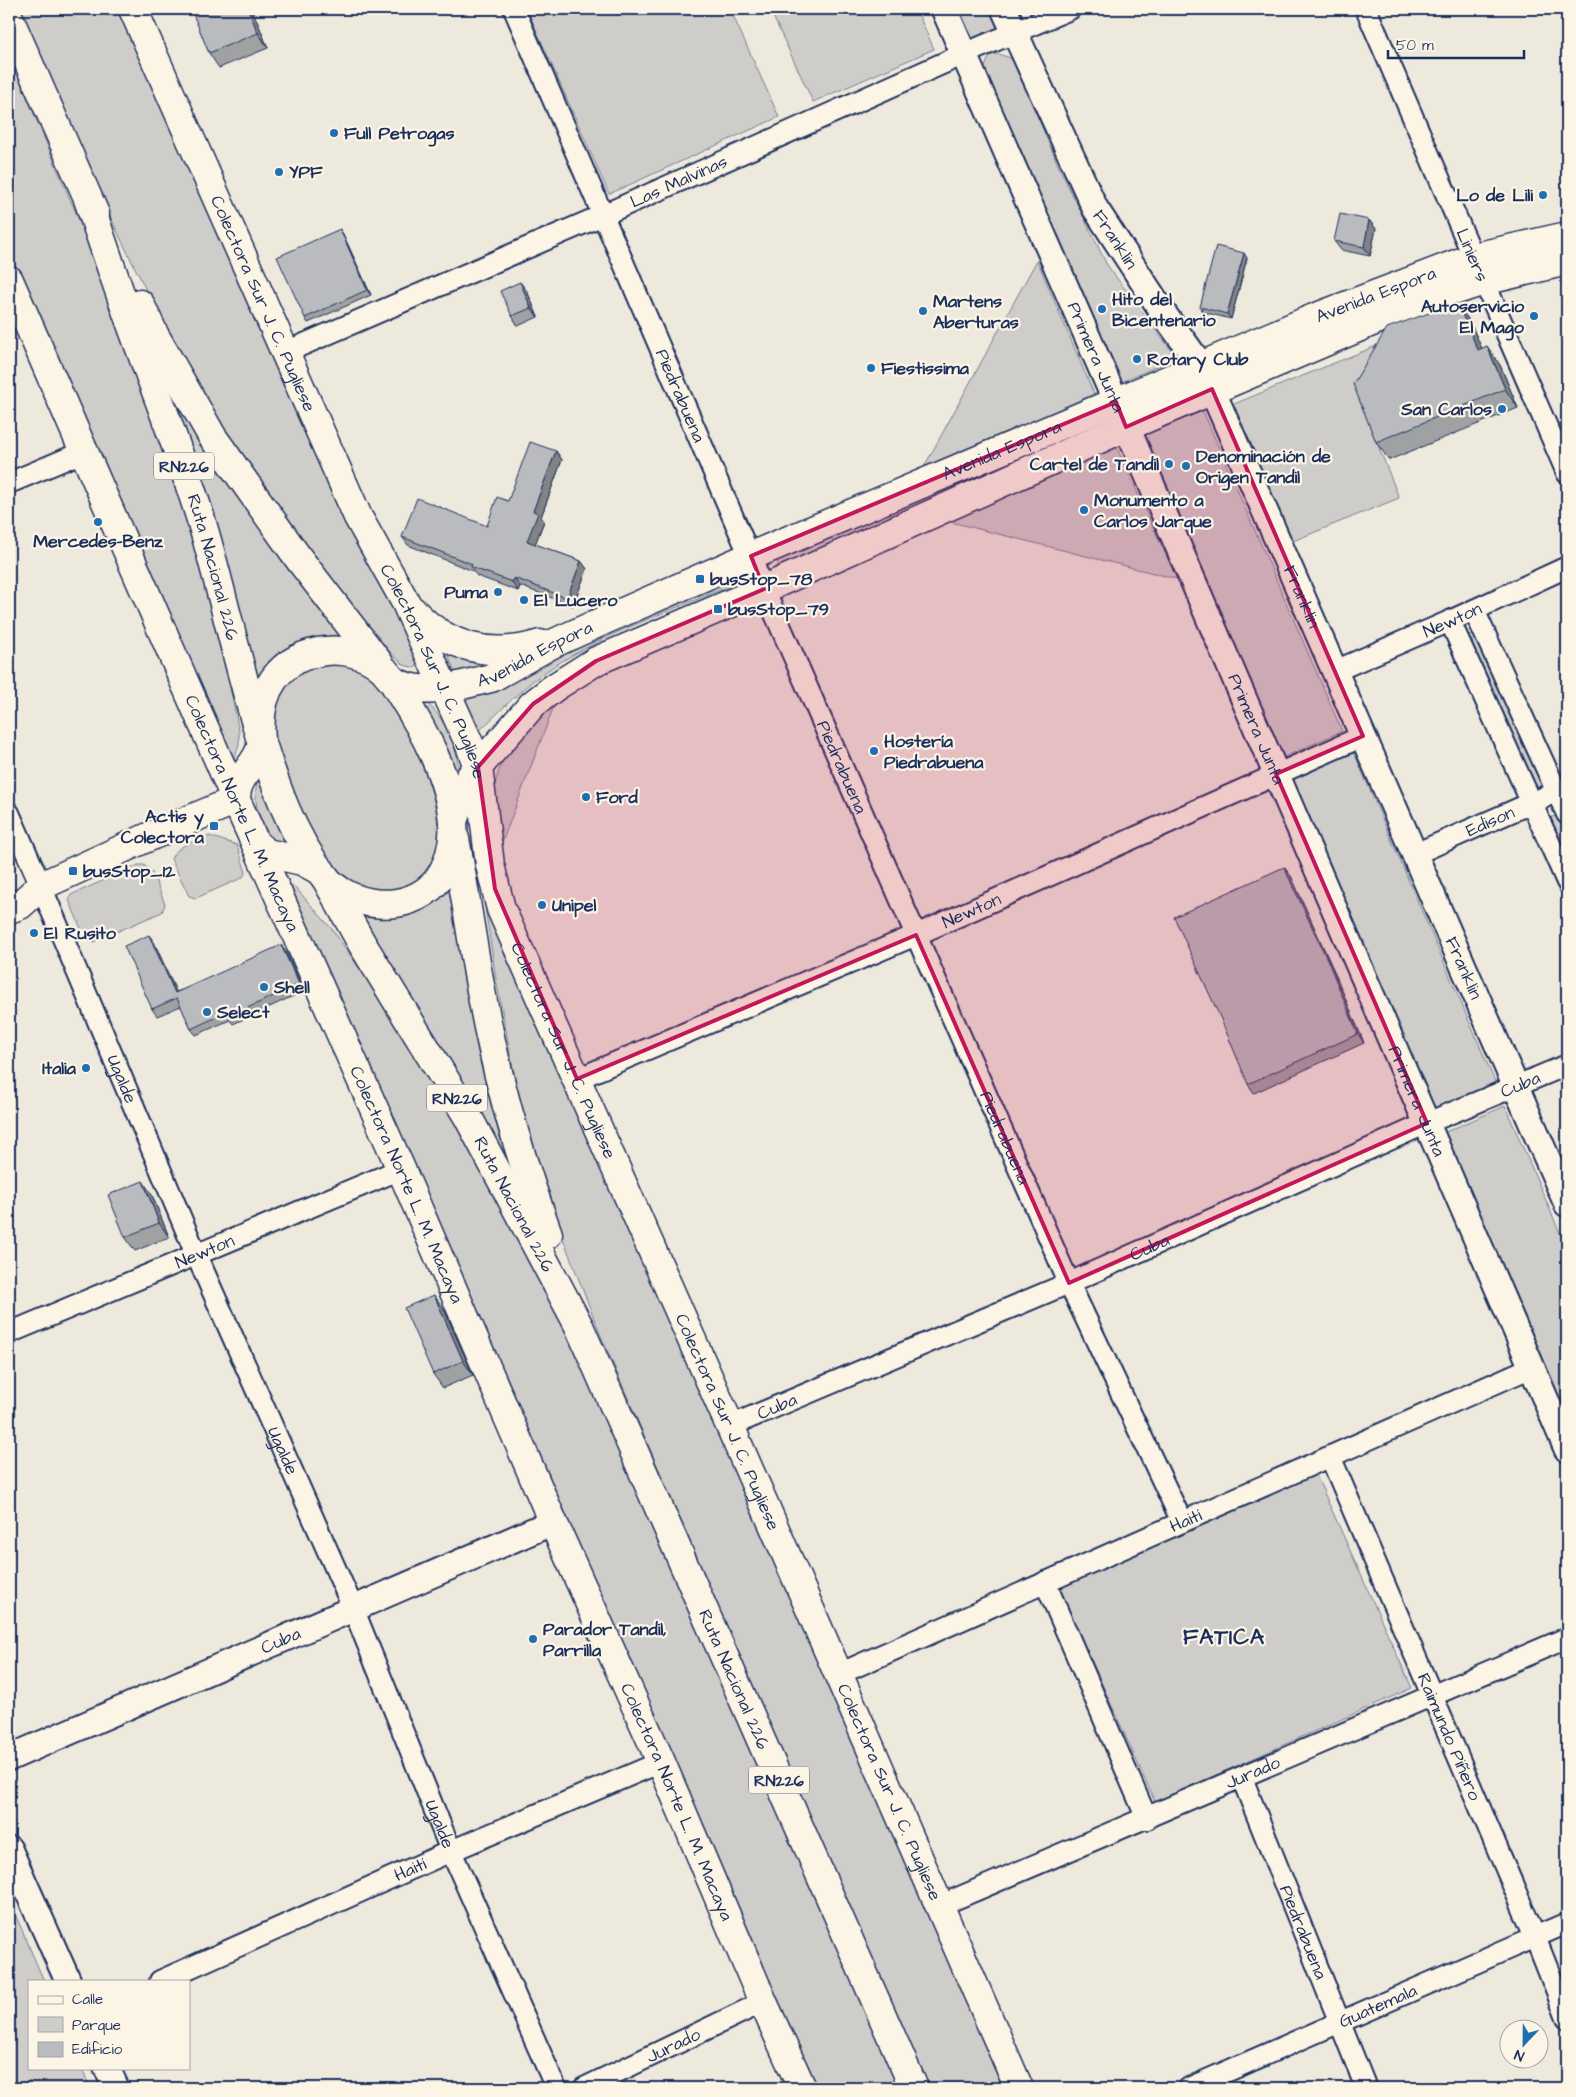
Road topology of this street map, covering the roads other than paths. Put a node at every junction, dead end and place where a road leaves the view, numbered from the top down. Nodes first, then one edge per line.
1 (133, 9) edge
2 (514, 9) edge
3 (944, 9) edge
4 (1004, 9) edge
5 (1070, 9) edge
6 (1366, 9) edge
7 (9, 18) edge
8 (1015, 32) junction
9 (964, 54) junction
10 (88, 198) junction
11 (603, 215) junction
12 (1567, 230) edge
13 (1567, 236) edge
14 (1526, 244) junction
15 (1567, 261) edge
16 (1479, 269) junction
17 (9, 280) edge
18 (286, 352) junction
19 (1207, 378) junction
20 (1121, 414) junction
21 (85, 451) junction
22 (1567, 473) edge
23 (9, 483) edge
24 (751, 556) junction
25 (1567, 567) edge
26 (764, 589) junction
27 (406, 604) junction
28 (1474, 610) junction
29 (1450, 621) junction
30 (577, 633) junction
31 (1334, 671) junction
32 (386, 672) junction
33 (446, 689) junction
34 (1363, 736) junction
35 (261, 742) junction
36 (478, 767) junction
37 (1276, 774) junction
38 (1562, 789) edge
39 (236, 800) junction
40 (1533, 803) junction
41 (9, 813) edge
42 (1567, 814) edge
43 (453, 825) junction
44 (257, 845) junction
45 (1414, 854) junction
46 (323, 874) junction
47 (1567, 882) edge
48 (41, 886) junction
49 (9, 890) edge
50 (9, 909) edge
51 (916, 935) junction
52 (1567, 1065) edge
53 (577, 1079) junction
54 (1516, 1087) junction
55 (1427, 1123) junction
56 (401, 1169) junction
57 (1567, 1204) edge
58 (196, 1254) junction
59 (1069, 1283) junction
60 (580, 1326) junction
61 (9, 1332) edge
62 (1532, 1367) junction
63 (730, 1426) junction
64 (1567, 1449) edge
65 (1330, 1456) junction
66 (553, 1522) junction
67 (1182, 1522) junction
68 (1044, 1582) junction
69 (353, 1608) junction
70 (1567, 1638) edge
71 (839, 1674) junction
72 (1432, 1696) junction
73 (9, 1758) edge
74 (661, 1762) junction
75 (1242, 1778) junction
76 (1147, 1819) junction
77 (9, 1848) edge
78 (451, 1851) junction
79 (939, 1906) junction
80 (1567, 1923) edge
81 (1535, 1937) junction
82 (68, 1980) edge
83 (162, 1980) edge
84 (763, 2002) junction
85 (1567, 2018) edge
86 (1339, 2023) junction
87 (109, 2070) edge
88 (116, 2088) edge
89 (556, 2088) edge
90 (584, 2088) edge
91 (802, 2088) edge
92 (914, 2088) edge
93 (1019, 2088) edge
94 (1189, 2088) edge
95 (1366, 2088) edge

1 - 18 main road, Colectora Sur J. C. Pugliese
2 - 11 street, Piedrabuena
3 - 9 street, Primera Junta
4 - 8 street, Franklin
5 - 8 street, Las Malvinas
6 - 16 street, Liniers
7 - 10 main road, Ruta Nacional 226 / RN226
8 - 9 street, Las Malvinas
8 - 19 street, Franklin
9 - 11 street, Las Malvinas
9 - 20 street, Primera Junta
10 - 32 main road, Ruta Nacional 226 / RN226
10 - 35 main road, Ruta Nacional 226 / RN226
11 - 18 street, Las Malvinas
11 - 24 street, Piedrabuena
12 - 14 street
13 - 14 main road, Avenida Espora
14 - 16 main road, Avenida Espora
15 - 16 main road, Avenida Espora
16 - 19 main road, Avenida Espora
16 - 22 street, Liniers
17 - 21 main road, Colectora Norte L. M. Macaya
18 - 27 main road, Colectora Sur J. C. Pugliese
19 - 20 main road, Avenida Espora
19 - 31 street, Franklin
20 - 24 main road, Avenida Espora
20 - 26 main road, Avenida Espora
20 - 37 street, Primera Junta
21 - 23 street
21 - 39 main road, Colectora Norte L. M. Macaya
24 - 26 street, Piedrabuena
24 - 30 main road, Avenida Espora
25 - 28 street, Newton
26 - 36 main road, Avenida Espora
26 - 51 street, Piedrabuena
27 - 30 main road
27 - 33 main road, Colectora Sur J. C. Pugliese
28 - 29 street, Newton
28 - 38 street
29 - 31 street, Newton
29 - 40 street
30 - 33 main road, Avenida Espora
31 - 34 street, Franklin
32 - 33 main road, Avenida Espora
32 - 35 main road, Ruta Nacional 226 / RN226
32 - 43 main road, Ruta Nacional 226 / RN226
33 - 36 main road, Colectora Sur J. C. Pugliese
34 - 37 street, Newton
34 - 45 street, Franklin
35 - 39 main road
35 - 46 main road, Ruta Nacional 226 / RN226
36 - 43 main road, Avenida Espora
36 - 53 main road, Colectora Sur J. C. Pugliese
37 - 51 street, Newton
37 - 55 street, Primera Junta
38 - 40 street, Edison
38 - 42 street
39 - 44 main road, Colectora Norte L. M. Macaya
39 - 48 main road
40 - 45 street, Edison
40 - 47 street
41 - 48 street, Ugalde
43 - 46 main road, Ruta Nacional 226 / RN226
43 - 60 main road, Ruta Nacional 226 / RN226
44 - 46 main road
44 - 56 main road, Colectora Norte L. M. Macaya
45 - 54 street, Franklin
46 - 60 main road, Ruta Nacional 226 / RN226
48 - 49 main road
48 - 50 main road
48 - 58 street, Ugalde
51 - 53 street, Newton
51 - 59 street, Piedrabuena
52 - 54 street, Cuba
53 - 63 main road, Colectora Sur J. C. Pugliese
54 - 55 street, Cuba
54 - 57 street, Franklin
55 - 59 street, Cuba
55 - 62 street, Primera Junta
56 - 58 street, Newton
56 - 66 main road, Colectora Norte L. M. Macaya
58 - 61 street, Newton
58 - 69 street, Ugalde
59 - 63 street, Cuba
59 - 67 street, Piedrabuena
60 - 92 main road, Ruta Nacional 226 / RN226
62 - 64 street, Primera Junta
62 - 65 street, Haití
63 - 71 main road, Colectora Sur J. C. Pugliese
65 - 67 street, Haití
65 - 72 street, Raimundo Piñero
66 - 69 street, Cuba
66 - 74 main road, Colectora Norte L. M. Macaya
67 - 68 street, Haití
68 - 71 street, Haití
68 - 76 street
69 - 73 street, Cuba
69 - 78 street, Ugalde
70 - 72 street, Jurado
71 - 79 main road, Colectora Sur J. C. Pugliese
72 - 75 street, Jurado
72 - 81 street, Raimundo Piñero
74 - 78 street, Haití
74 - 84 main road, Colectora Norte L. M. Macaya
75 - 76 street, Jurado
75 - 86 street, Piedrabuena
76 - 79 street, Jurado
77 - 82 street
78 - 83 street, Haití
78 - 89 street, Ugalde
79 - 93 main road, Colectora Sur J. C. Pugliese
80 - 81 street, Guatemala
81 - 85 street, Raimundo Piñero
81 - 86 street, Guatemala
84 - 90 street, Jurado
84 - 91 main road, Colectora Norte L. M. Macaya
86 - 94 street, Guatemala
86 - 95 street, Piedrabuena
87 - 88 street

